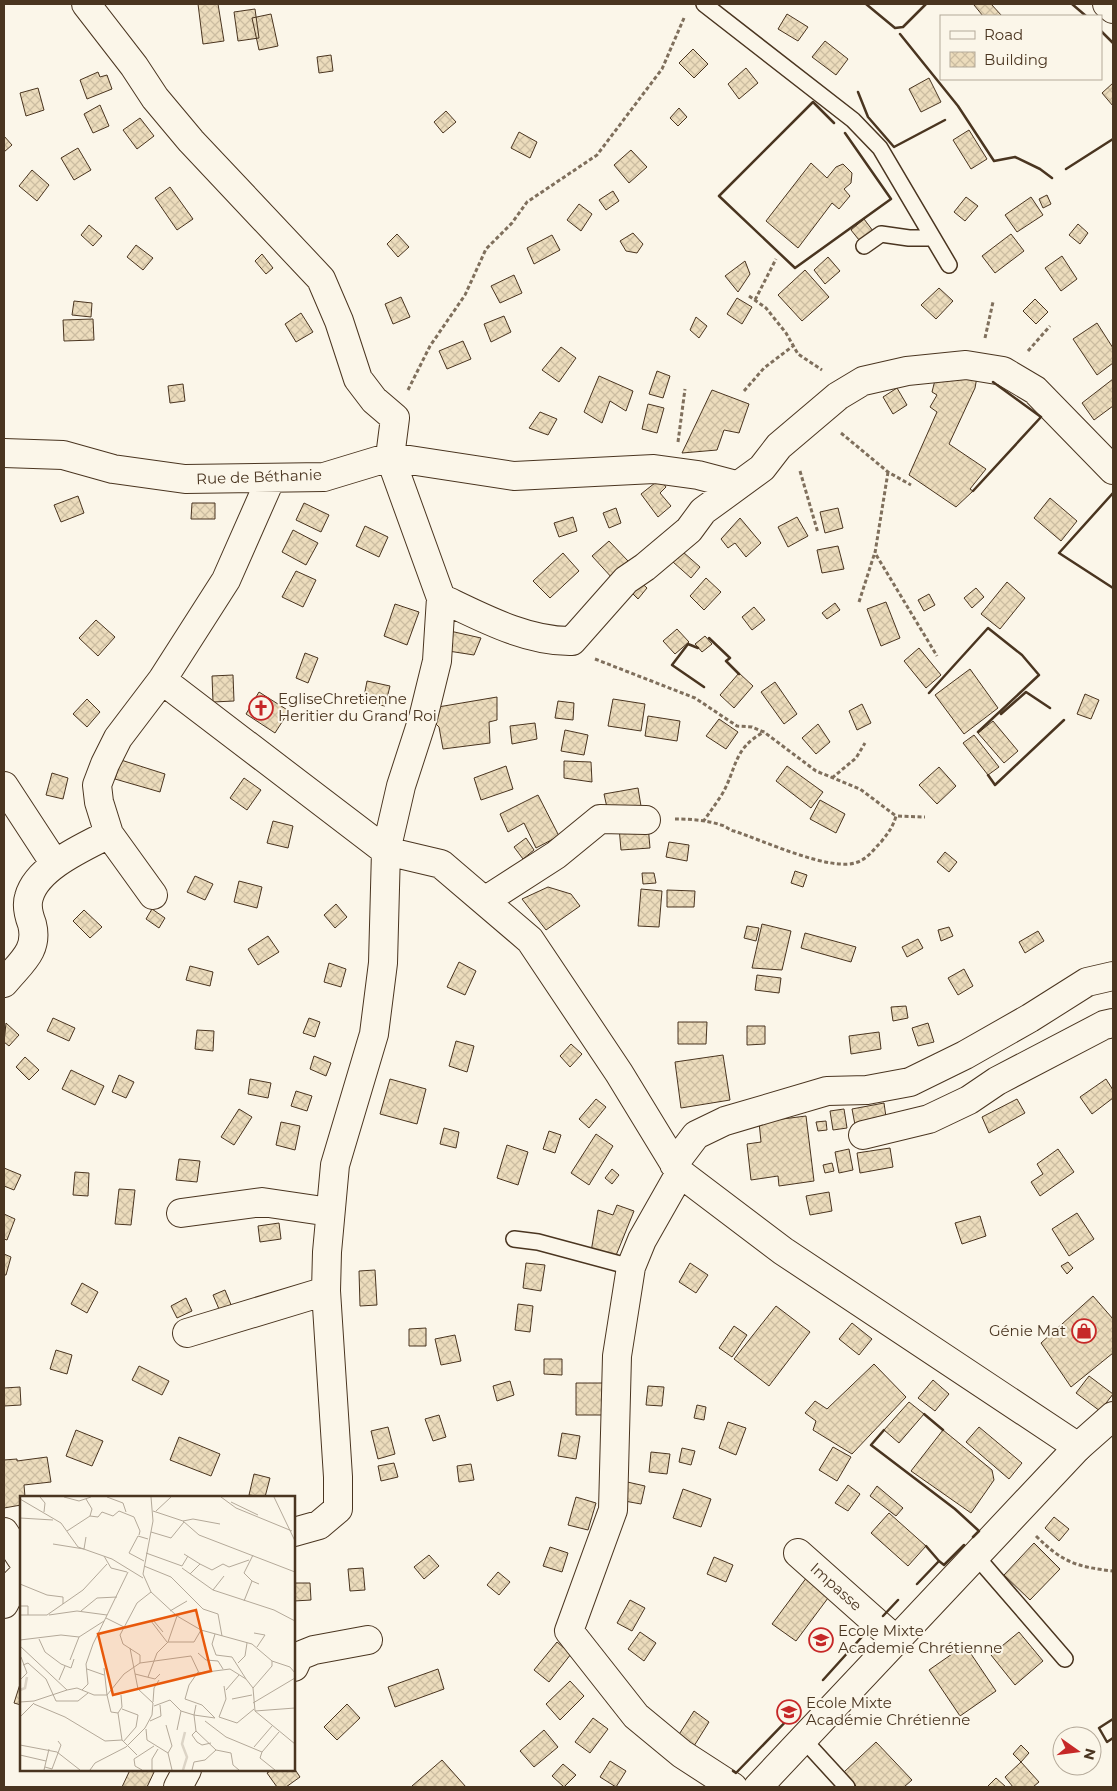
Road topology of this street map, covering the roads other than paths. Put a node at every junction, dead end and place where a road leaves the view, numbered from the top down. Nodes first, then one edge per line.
1 (86, 4) edge
2 (704, 4) edge
3 (1107, 4) edge
4 (1113, 9) edge
5 (933, 238) junction
6 (864, 246) dead end
7 (950, 265) dead end
8 (4, 453) edge
9 (390, 457) junction
10 (1113, 470) edge
11 (271, 478) junction
12 (736, 485) junction
13 (441, 598) junction
14 (162, 680) junction
15 (4, 786) edge
16 (646, 820) road end
17 (109, 834) junction
18 (386, 850) junction
19 (55, 864) junction
20 (153, 895) dead end
21 (486, 900) junction
22 (1113, 976) edge
23 (4, 983) edge
24 (1113, 1023) edge
25 (863, 1135) dead end
26 (677, 1168) junction
27 (330, 1212) junction
28 (181, 1213) dead end
29 (514, 1239) dead end
30 (631, 1268) junction
31 (326, 1291) junction
32 (186, 1333) dead end
33 (1113, 1416) edge
34 (1078, 1448) junction
35 (4, 1532) edge
36 (295, 1532) edge
37 (798, 1554) dead end
38 (20, 1556) edge
39 (976, 1556) junction
40 (20, 1578) edge
41 (4, 1604) edge
42 (368, 1640) dead end
43 (897, 1641) junction
44 (1064, 1659) dead end
45 (295, 1665) edge
46 (803, 1739) junction
47 (186, 1771) edge
48 (178, 1787) edge
49 (733, 1787) edge
50 (758, 1787) edge
51 (847, 1787) edge

1 - 9 street
2 - 5 lane
3 - 4 street
5 - 6 lane
5 - 7 lane
8 - 11 street, Rue de Béthanie
9 - 11 street, Rue de Béthanie
9 - 12 street, Rue de Béthanie
9 - 13 street
10 - 12 street
11 - 14 street
12 - 13 street
13 - 18 street
14 - 17 street
14 - 18 street
15 - 19 street
16 - 21 street
17 - 19 street
17 - 20 street
18 - 21 street
18 - 27 street
19 - 23 street
21 - 26 street
22 - 26 street
24 - 25 street
26 - 30 street
26 - 34 street
27 - 28 street
27 - 31 street
29 - 30 lane
30 - 49 street
31 - 32 street
31 - 36 street
33 - 34 street
34 - 39 street
35 - 38 street
37 - 43 street, Impasse
39 - 43 street
39 - 44 lane
40 - 41 street
42 - 45 street
43 - 46 street
46 - 50 street
46 - 51 lane
47 - 48 street

